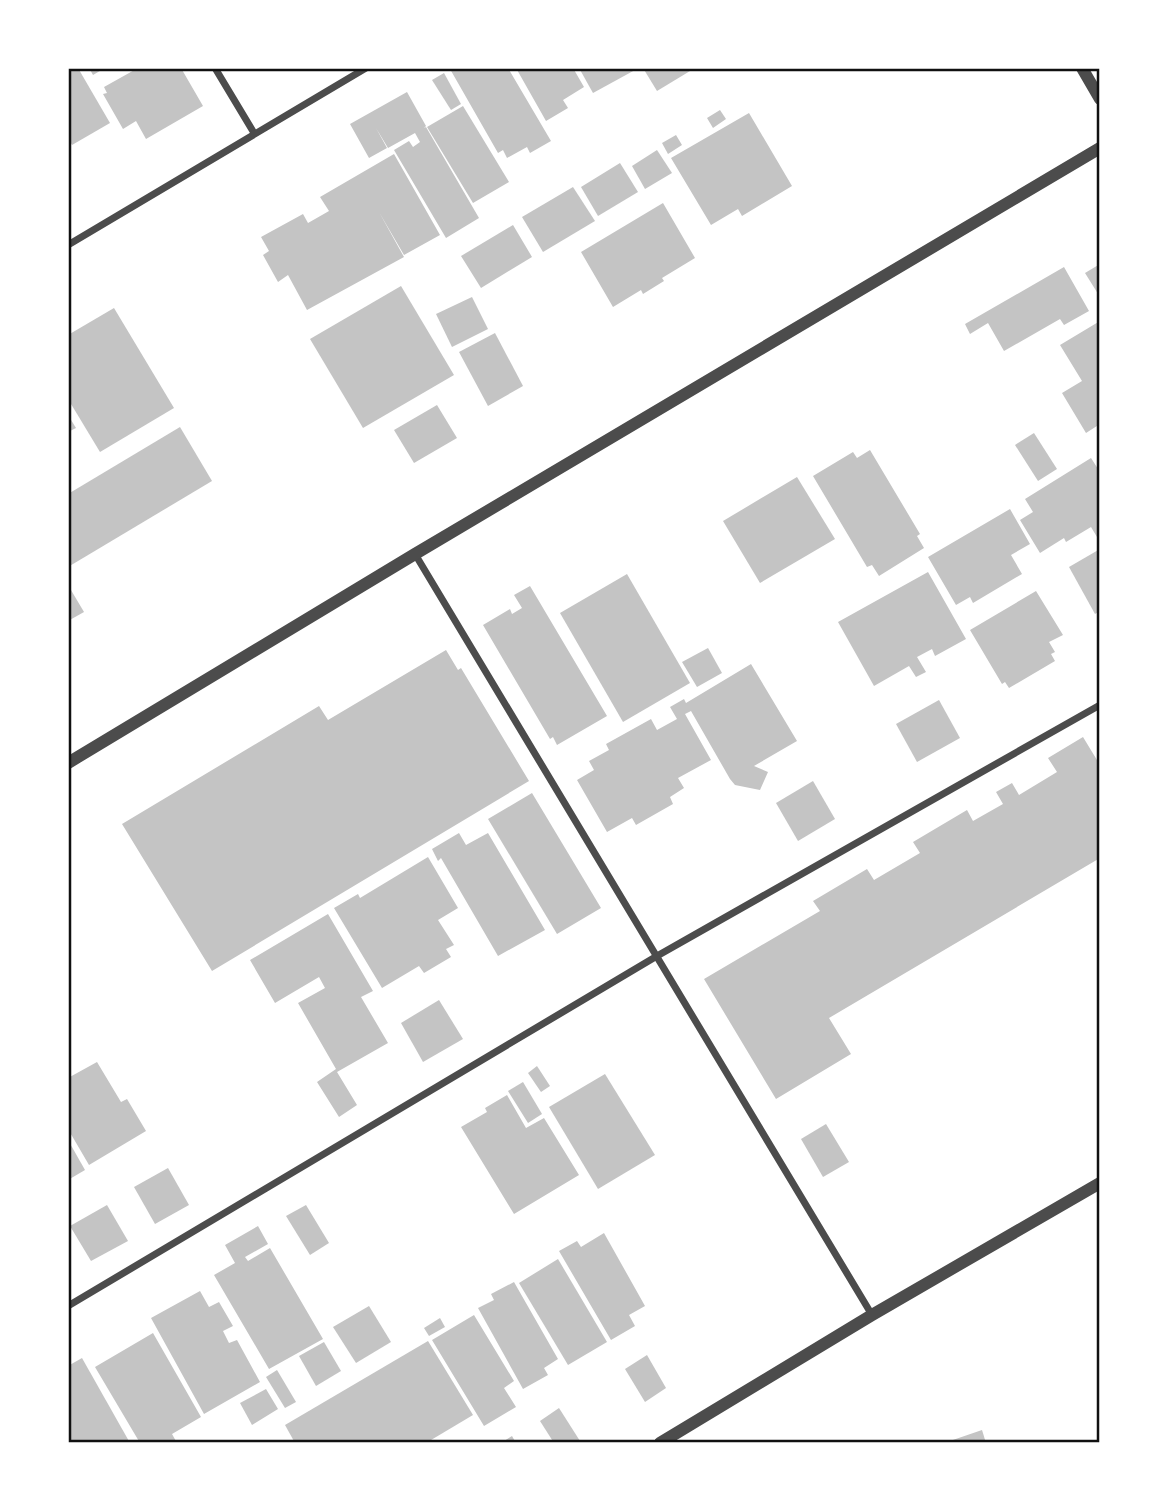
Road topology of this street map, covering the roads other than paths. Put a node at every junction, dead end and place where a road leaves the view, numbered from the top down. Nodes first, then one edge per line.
1 (215, 68) edge
2 (366, 68) edge
3 (1082, 68) edge
4 (1100, 99) edge
5 (254, 133) junction
6 (1100, 148) edge
7 (68, 245) edge
8 (415, 554) junction
9 (1100, 705) edge
10 (68, 763) edge
11 (657, 956) junction
12 (1100, 1183) edge
13 (68, 1306) edge
14 (872, 1315) junction
15 (660, 1443) edge

1 - 5 street
2 - 5 street
3 - 4 street
5 - 7 street
6 - 8 street
8 - 10 street
8 - 11 street
9 - 11 street
11 - 13 street
11 - 14 street
12 - 14 street
14 - 15 street

